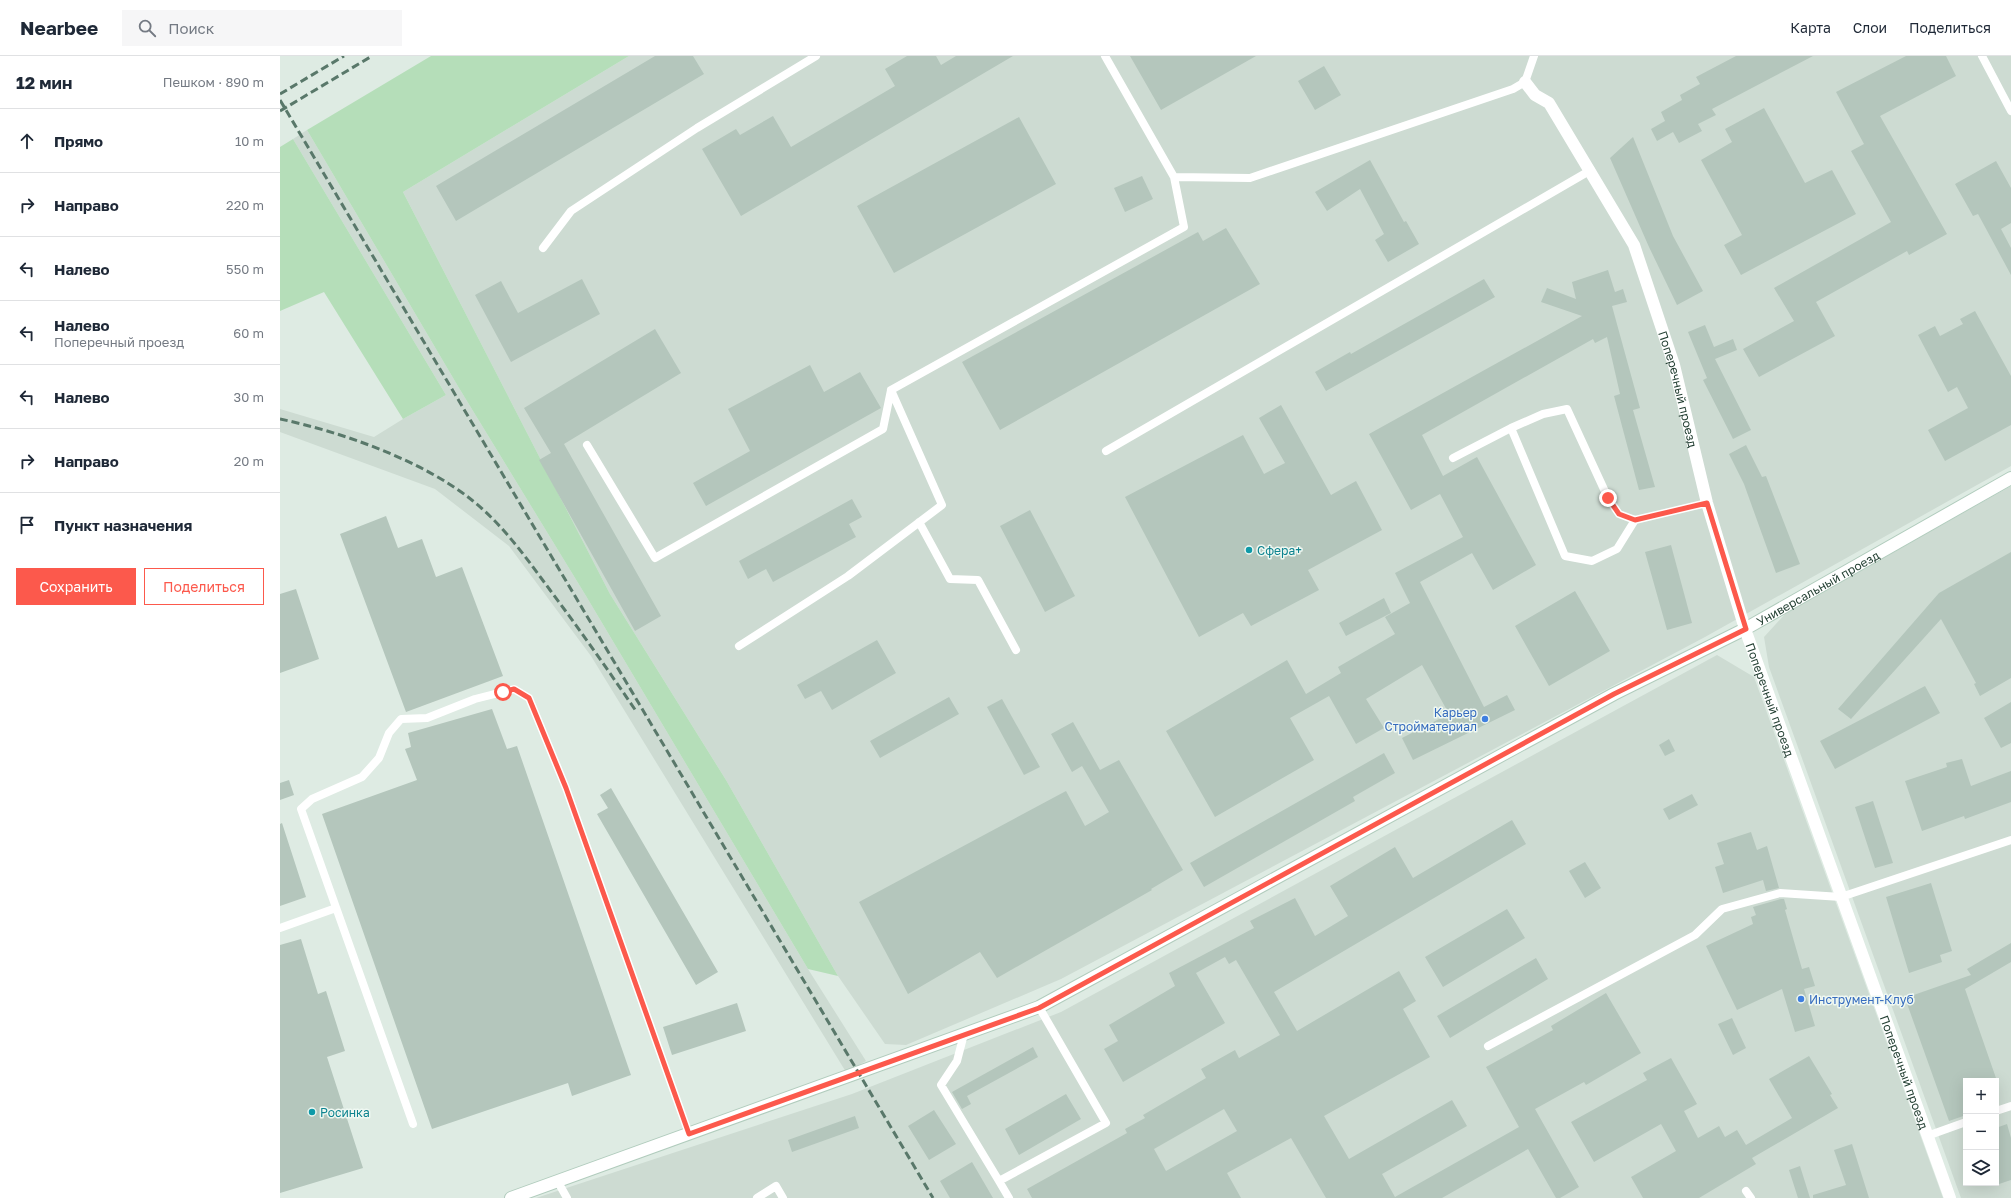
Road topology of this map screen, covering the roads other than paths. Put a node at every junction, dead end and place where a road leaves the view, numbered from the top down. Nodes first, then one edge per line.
1 (816, 56) edge
2 (1105, 56) edge
3 (1534, 56) edge
4 (1982, 56) edge
5 (1525, 82) junction
6 (2011, 111) edge
7 (1591, 170) junction
8 (1174, 177) junction
9 (543, 248) dead end
10 (891, 390) junction
11 (1511, 428) junction
12 (587, 444) dead end
13 (1106, 451) dead end
14 (1453, 458) dead end
15 (2011, 478) edge
16 (1707, 503) junction
17 (1635, 520) junction
18 (919, 522) junction
19 (1746, 629) junction
20 (740, 646) dead end
21 (1016, 650) dead end
22 (2011, 840) edge
23 (1841, 897) junction
24 (336, 908) junction
25 (280, 928) edge
26 (1039, 1008) junction
27 (964, 1034) junction
28 (1488, 1046) dead end
29 (2011, 1106) edge
30 (1999, 1110) edge
31 (1963, 1123) edge
32 (413, 1124) dead end
33 (689, 1134) junction
34 (1927, 1136) junction
35 (999, 1181) junction
36 (558, 1182) junction
37 (511, 1198) edge
38 (567, 1198) edge
39 (757, 1198) edge
40 (784, 1198) edge
41 (1009, 1198) edge
42 (1950, 1198) edge

1 - 9 lane
2 - 8 lane
3 - 5 lane
4 - 6 lane
5 - 7 street, Поперечный проезд
5 - 8 lane
7 - 13 lane
7 - 16 street, Поперечный проезд
8 - 10 lane
10 - 12 lane
10 - 18 lane
11 - 14 lane
11 - 17 lane
11 - 17 lane
15 - 19 street, Универсальный проезд
16 - 17 lane
16 - 19 street, Поперечный проезд
18 - 20 lane
18 - 21 lane
19 - 23 street, Поперечный проезд
19 - 26 street, Универсальный проезд
22 - 23 lane
23 - 28 lane
23 - 34 street, Поперечный проезд
24 - 25 lane
24 - 32 lane
24 - 33 lane
26 - 27 street, Универсальный проезд
26 - 35 lane
27 - 33 street, Универсальный проезд
27 - 35 lane
29 - 30 lane
31 - 34 lane
33 - 36 street, Универсальный проезд
34 - 42 street, Поперечный проезд
35 - 41 lane
36 - 37 street, Универсальный проезд
36 - 38 lane
39 - 40 lane

